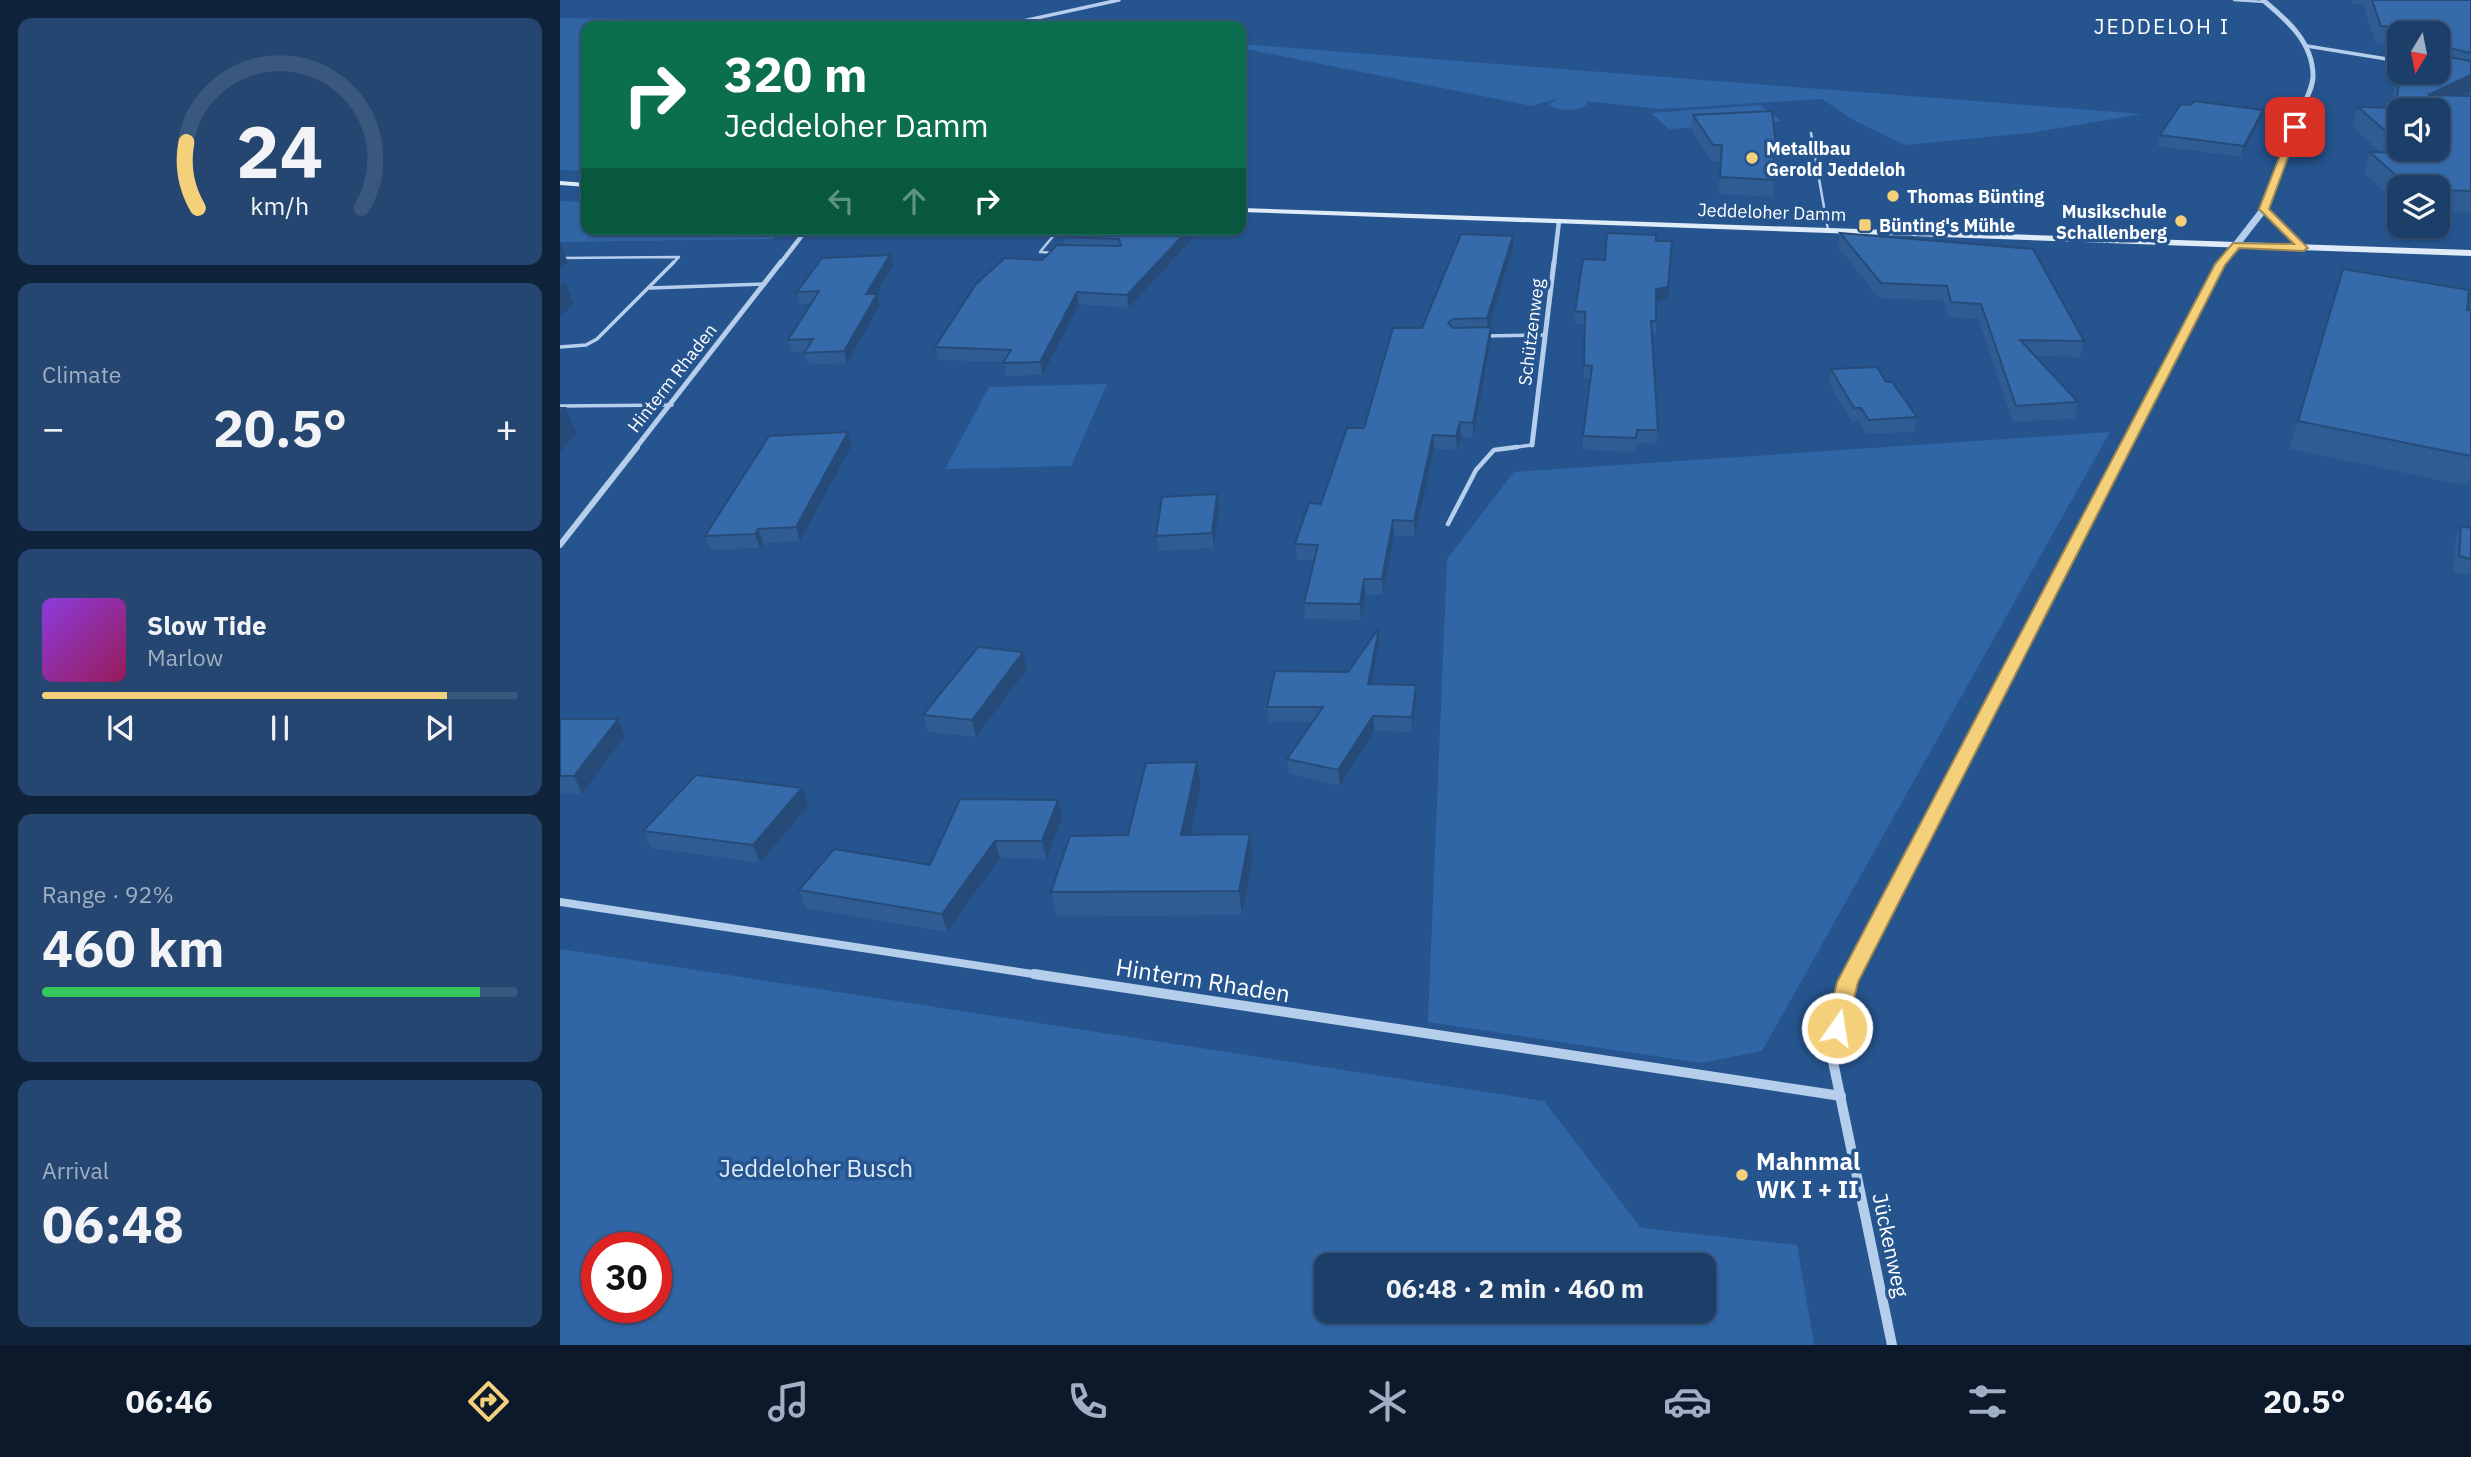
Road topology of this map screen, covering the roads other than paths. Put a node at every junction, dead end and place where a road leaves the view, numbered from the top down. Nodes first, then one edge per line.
1 (1119, 0) edge
2 (2234, 0) edge
3 (2264, 1) edge
4 (1023, 21) edge
5 (2307, 46) junction
6 (2387, 59) edge
7 (1811, 133) dead end
8 (560, 183) edge
9 (581, 185) edge
10 (2264, 209) junction
11 (1246, 210) edge
12 (1559, 221) junction
13 (1828, 230) junction
14 (802, 235) edge
15 (1054, 235) edge
16 (2236, 245) junction
17 (2303, 248) junction
18 (1066, 253) edge
19 (2471, 253) edge
20 (560, 258) edge
21 (765, 284) junction
22 (648, 288) junction
23 (1545, 335) junction
24 (1479, 336) edge
25 (560, 347) edge
26 (672, 405) junction
27 (560, 406) edge
28 (1532, 445) joint
29 (1448, 524) dead end
30 (560, 545) edge
31 (560, 902) edge
32 (1841, 1096) junction
33 (1892, 1345) edge

1 - 4 street
2 - 3 lane
3 - 5 street
5 - 6 street
5 - 10 street
7 - 13 lane
8 - 9 main road
10 - 16 street
10 - 17 street
11 - 12 main road, Jeddeloher Damm
12 - 13 main road, Jeddeloher Damm
12 - 23 street, Schützenweg
13 - 16 main road, Jeddeloher Damm
14 - 21 street, Hinterm Rhaden
15 - 18 lane
16 - 17 main road, Jeddeloher Damm
16 - 32 street, Jückenweg
17 - 19 main road, Jeddeloher Damm
20 - 22 lane
21 - 22 lane
21 - 26 street, Hinterm Rhaden
22 - 25 lane
23 - 24 lane
23 - 28 street, Schützenweg
26 - 27 lane
26 - 30 street, Hinterm Rhaden
28 - 29 lane
31 - 32 street, Hinterm Rhaden
32 - 33 street, Jückenweg

